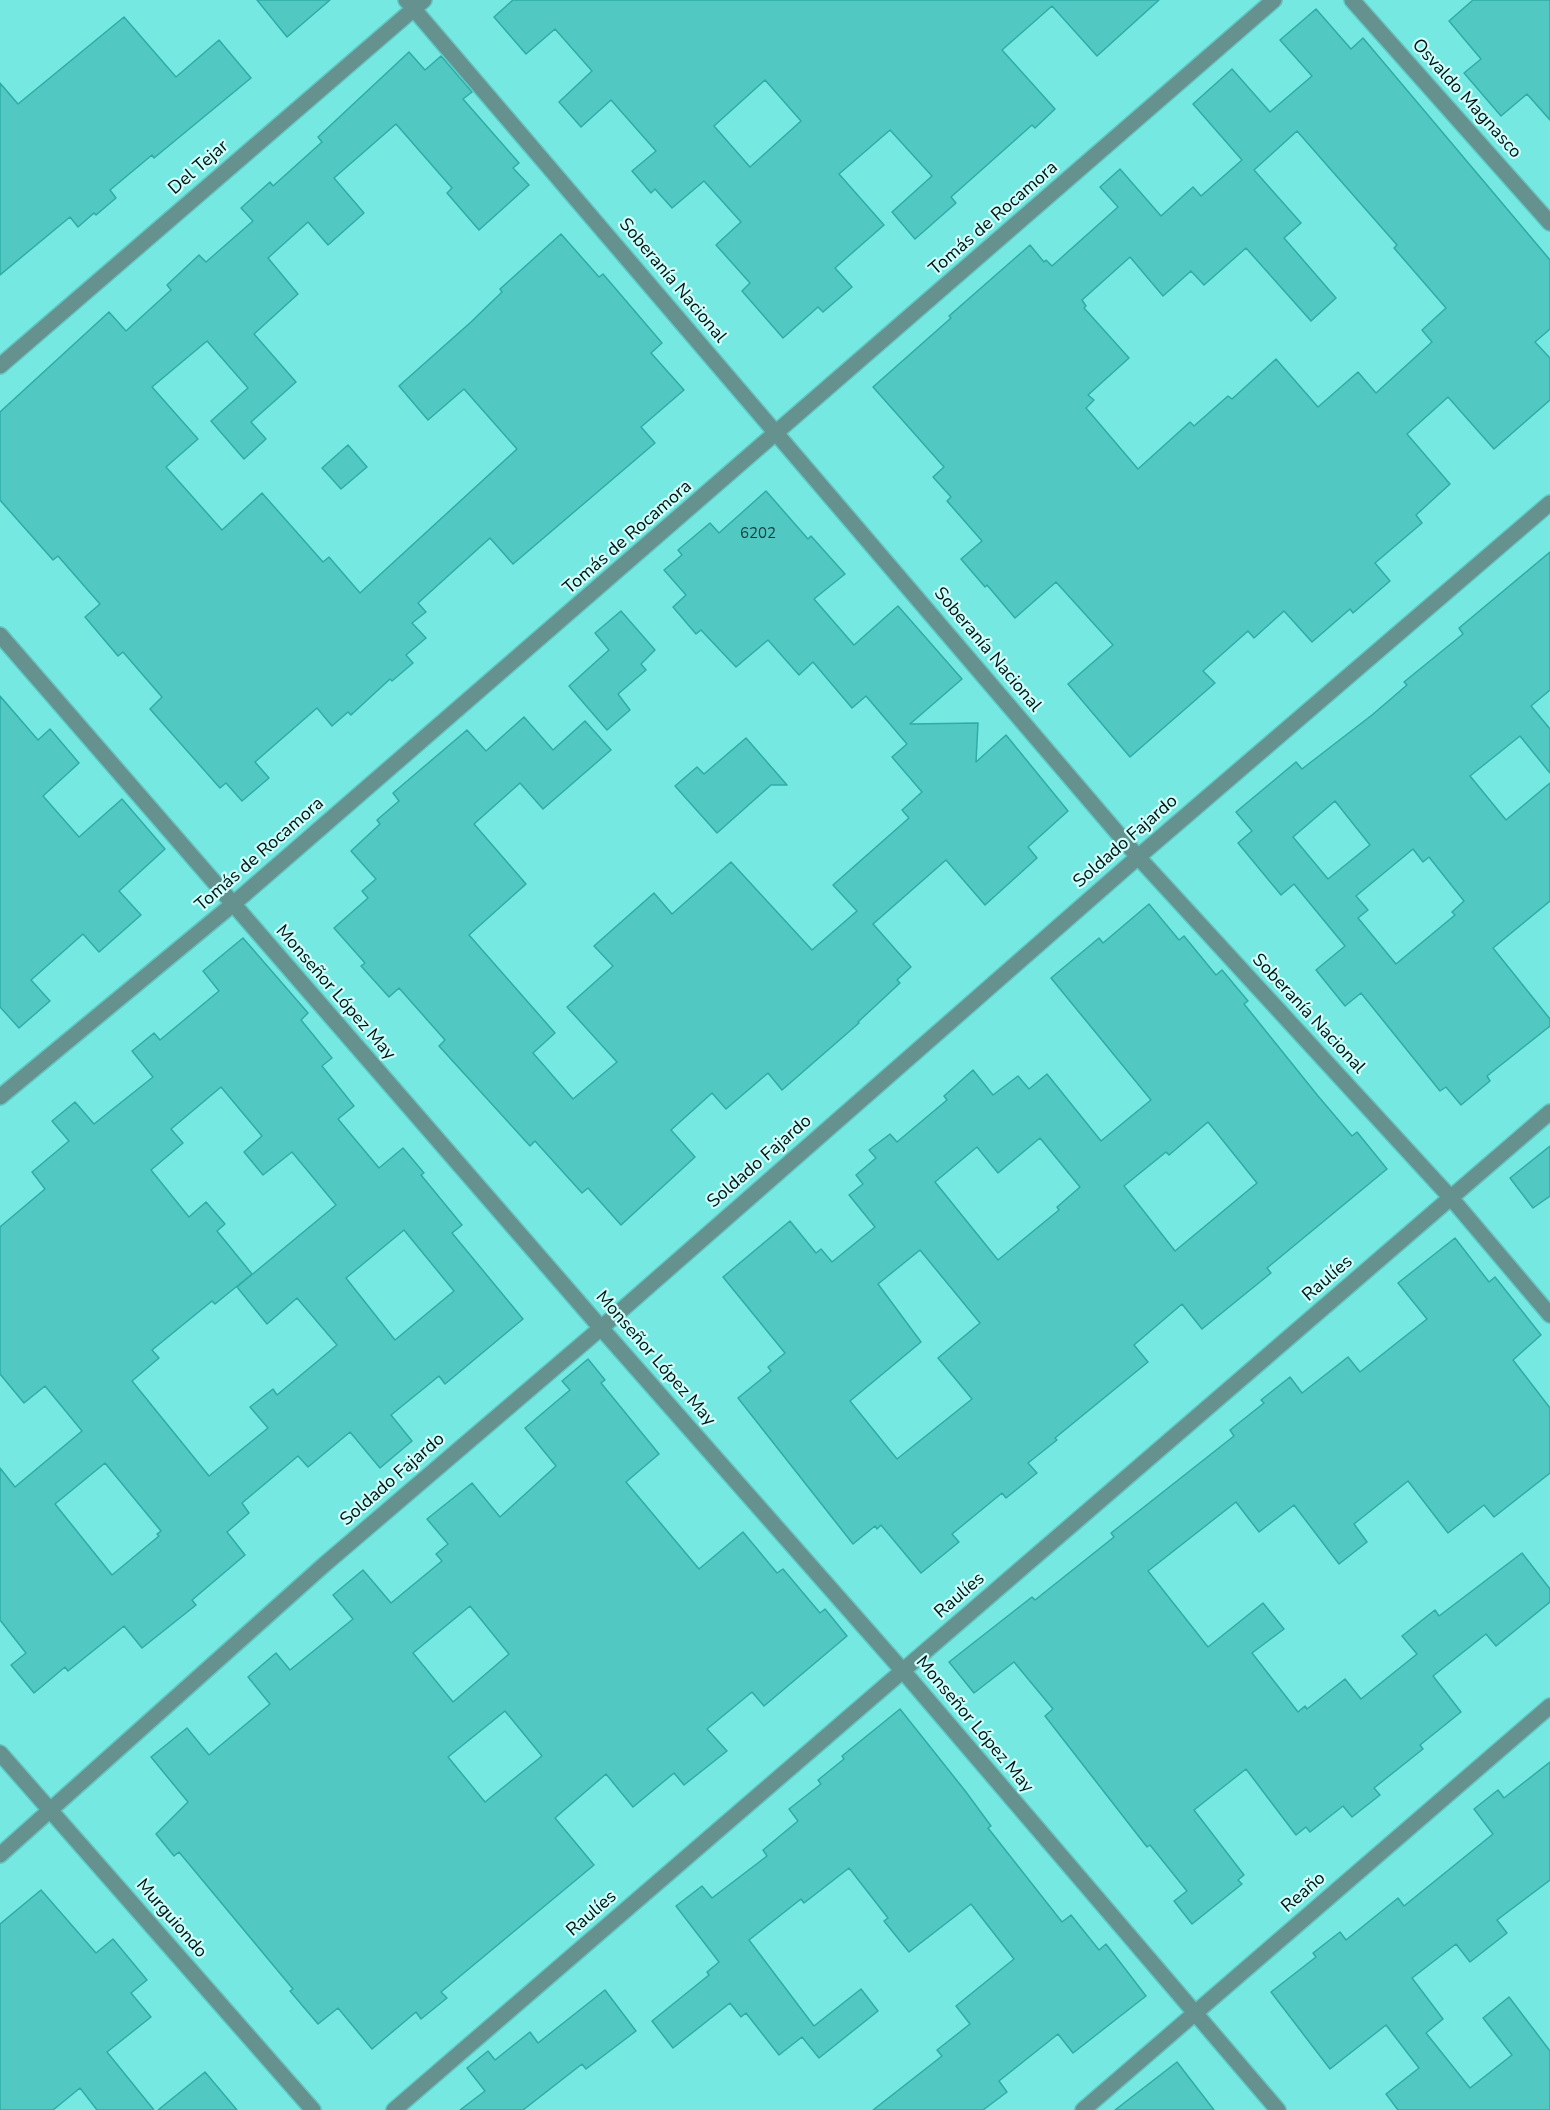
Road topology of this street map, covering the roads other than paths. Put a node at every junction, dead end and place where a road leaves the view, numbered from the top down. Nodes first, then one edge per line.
1 (1274, 0) edge
2 (1352, 0) edge
3 (415, 3) edge
4 (1550, 224) edge
5 (0, 366) edge
6 (777, 434) junction
7 (1550, 503) edge
8 (0, 635) edge
9 (1137, 857) junction
10 (232, 905) junction
11 (0, 1097) edge
12 (1550, 1112) edge
13 (1451, 1198) junction
14 (1550, 1316) edge
15 (601, 1328) junction
16 (903, 1671) junction
17 (1550, 1706) edge
18 (0, 1753) edge
19 (50, 1811) junction
20 (0, 1855) edge
21 (1194, 2014) junction
22 (313, 2110) edge
23 (394, 2110) edge
24 (1083, 2110) edge
25 (1278, 2110) edge

1 - 6 street, Tomás de Rocamora
2 - 4 street, Osvaldo Magnasco
3 - 5 street, Del Tejar
3 - 6 street, Soberanía Nacional
6 - 9 street, Soberanía Nacional
6 - 10 street, Tomás de Rocamora
7 - 9 street, Soldado Fajardo
8 - 10 street, Monseñor López May
9 - 13 street, Soberanía Nacional
9 - 15 street, Soldado Fajardo
10 - 11 street, Tomás de Rocamora
10 - 15 street, Monseñor López May
12 - 13 street, Raulíes
13 - 14 street, Soberanía Nacional
13 - 16 street, Raulíes
15 - 16 street, Monseñor López May
15 - 19 street, Soldado Fajardo
16 - 21 street, Monseñor López May
16 - 23 street, Raulíes
17 - 21 street, Reaño
18 - 19 street, Murguiondo
19 - 20 street, Soldado Fajardo
19 - 22 street, Murguiondo
21 - 24 street, Reaño
21 - 25 street, Monseñor López May

